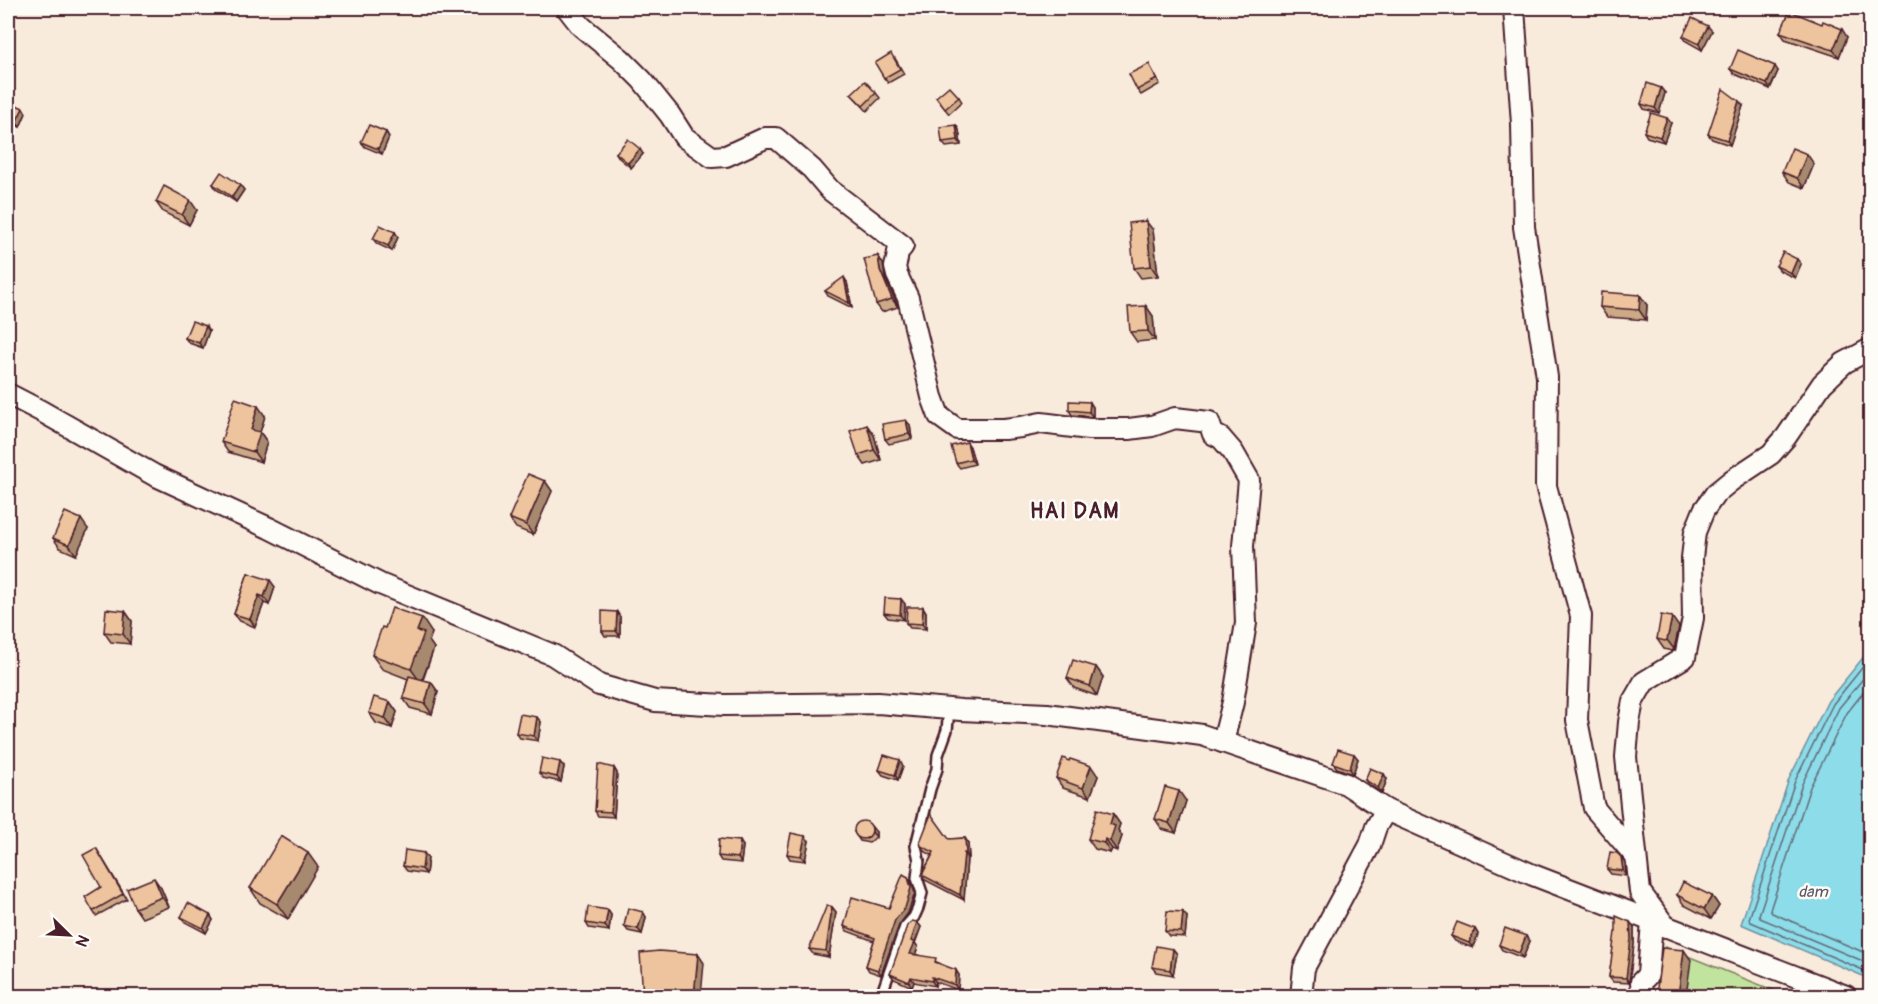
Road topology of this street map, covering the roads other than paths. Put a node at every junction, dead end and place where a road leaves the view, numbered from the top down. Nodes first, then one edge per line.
1 (567, 8) edge
2 (1514, 8) edge
3 (1870, 349) edge
4 (8, 394) edge
5 (949, 710) junction
6 (1223, 742) junction
7 (1386, 810) junction
8 (1636, 857) junction
9 (1659, 924) junction
10 (881, 996) edge
11 (1301, 996) edge
12 (1642, 996) edge
13 (1846, 996) edge

1 - 6 street
2 - 8 street
3 - 8 street
4 - 5 street
5 - 6 street
5 - 10 lane
6 - 7 street
7 - 9 street
7 - 11 street
8 - 9 street
9 - 12 street
9 - 13 street

